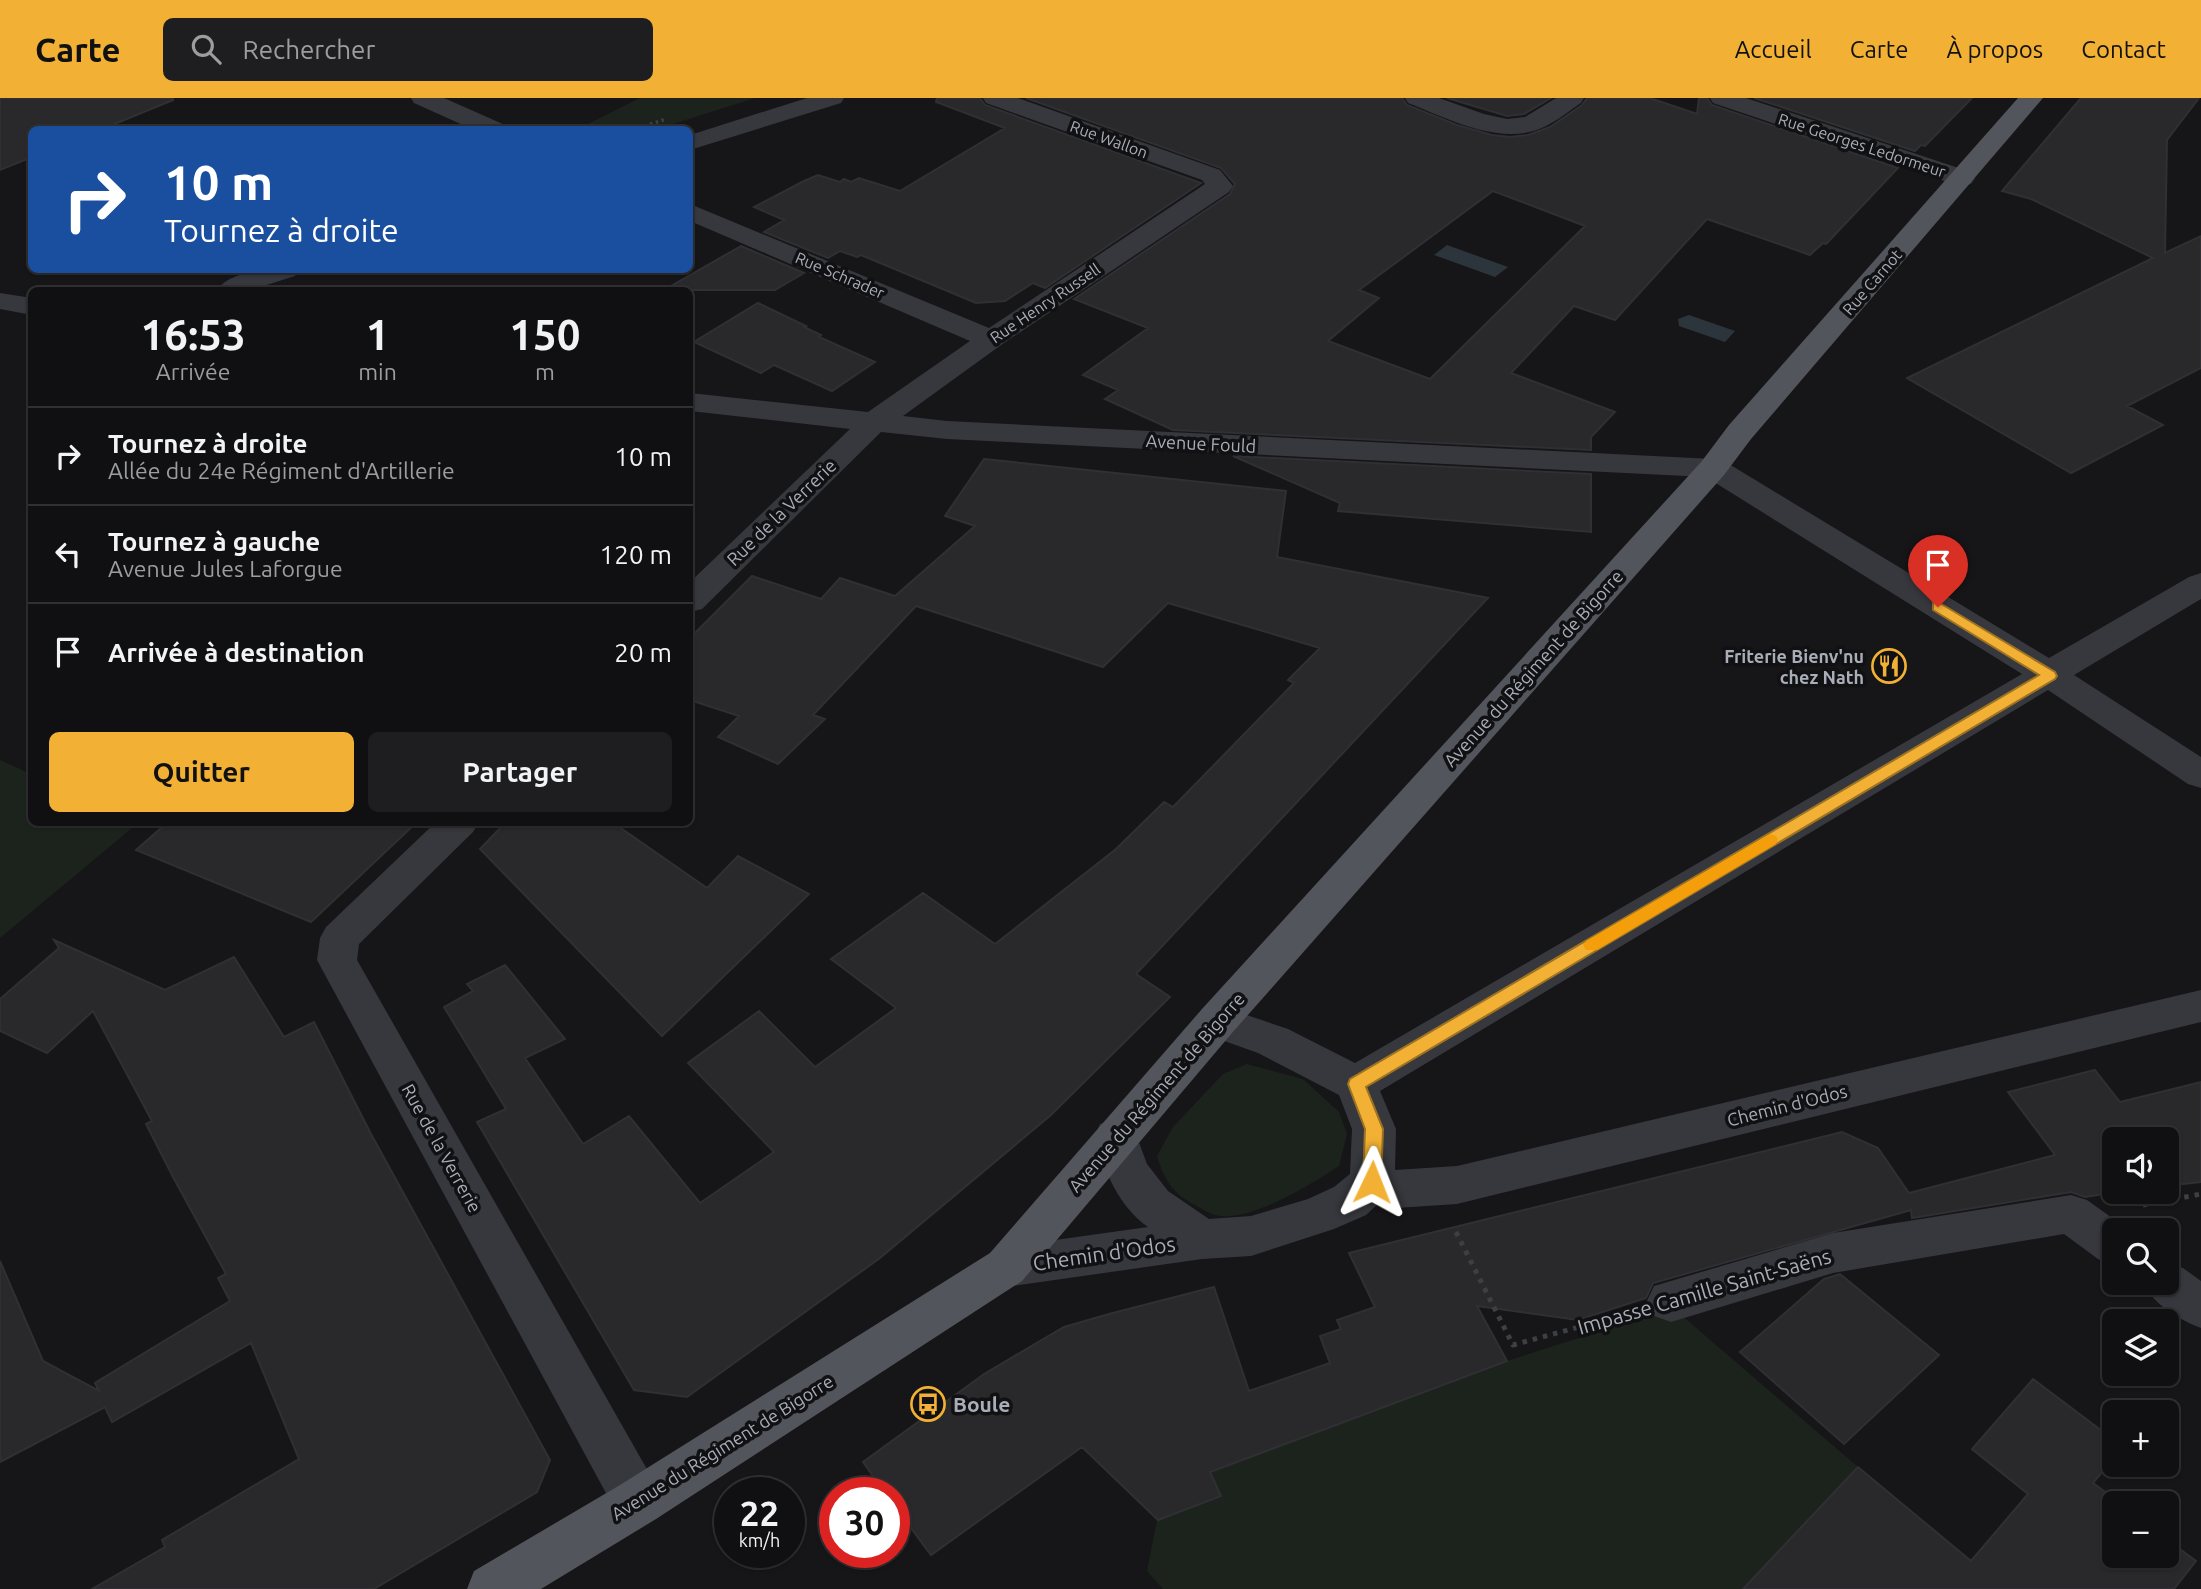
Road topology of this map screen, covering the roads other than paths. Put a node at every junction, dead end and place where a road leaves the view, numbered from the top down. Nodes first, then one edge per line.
1 (422, 98) edge
2 (832, 98) edge
3 (995, 98) edge
4 (1417, 98) edge
5 (1572, 98) edge
6 (1722, 98) edge
7 (2031, 98) edge
8 (487, 126) edge
9 (693, 142) edge
10 (1962, 178) junction
11 (1220, 186) joint
12 (693, 213) edge
13 (275, 273) edge
14 (237, 287) edge
15 (0, 301) edge
16 (28, 306) edge
17 (991, 340) junction
18 (693, 402) edge
19 (873, 424) junction
20 (1713, 468) junction
21 (2201, 584) edge
22 (693, 598) edge
23 (2050, 676) junction
24 (2201, 775) edge
25 (456, 826) edge
26 (2201, 1006) edge
27 (1217, 1021) junction
28 (1356, 1084) junction
29 (1116, 1137) junction
30 (1372, 1182) junction
31 (2102, 1236) edge
32 (1202, 1239) junction
33 (1006, 1267) junction
34 (2179, 1291) edge
35 (1671, 1301) road end
36 (2201, 1307) edge
37 (638, 1502) junction
38 (493, 1589) edge

1 - 8 street
2 - 9 street
3 - 11 street, Rue Wallon
4 - 5 street
6 - 10 street, Rue Georges Ledormeur
7 - 10 main road, Rue Carnot
10 - 20 main road, Rue Carnot
11 - 17 street, Rue Henry Russell
12 - 17 street, Rue Schrader
13 - 14 street
15 - 16 street
17 - 19 street, Rue Henry Russell
18 - 19 street, Avenue Fould
19 - 20 street, Avenue Fould
19 - 22 street, Rue de la Verrerie
20 - 23 street
20 - 27 main road, Avenue du Régiment de Bigorre
21 - 23 street
23 - 24 street
23 - 28 street
25 - 37 street, Rue de la Verrerie
26 - 30 street, Chemin d'Odos
27 - 28 street
27 - 29 main road, Avenue du Régiment de Bigorre
28 - 30 street
29 - 32 street, Chemin d'Odos
29 - 33 main road, Avenue du Régiment de Bigorre
30 - 32 street, Chemin d'Odos
31 - 35 street, Impasse Camille Saint-Saëns
32 - 33 street, Chemin d'Odos
33 - 37 main road, Avenue du Régiment de Bigorre
34 - 36 street
37 - 38 main road, Avenue du Régiment de Bigorre

